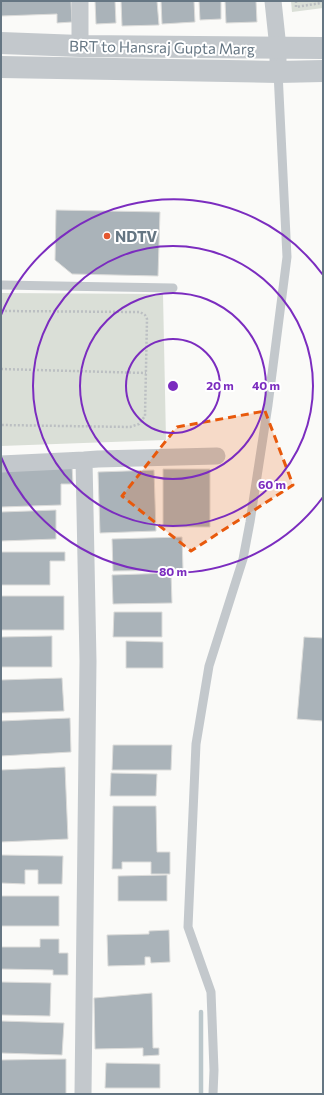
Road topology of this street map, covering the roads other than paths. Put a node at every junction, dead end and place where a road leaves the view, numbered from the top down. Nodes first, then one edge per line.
1 (80, 1) edge
2 (273, 1) edge
3 (1, 43) edge
4 (80, 46) junction
5 (278, 48) junction
6 (323, 48) edge
7 (5, 69) edge
8 (323, 71) edge
9 (278, 72) junction
10 (1, 285) edge
11 (174, 288) dead end
12 (217, 456) dead end
13 (84, 460) junction
14 (1, 464) edge
15 (83, 1094) edge
16 (213, 1094) edge

1 - 4 street
2 - 5 street
3 - 4 street, BRT to Hansraj Gupta Marg
4 - 5 street, BRT to Hansraj Gupta Marg
5 - 6 street, BRT to Hansraj Gupta Marg
5 - 9 street
7 - 9 street, BRT to Hansraj Gupta Marg
8 - 9 street, BRT to Hansraj Gupta Marg
9 - 16 lane
10 - 11 lane
12 - 13 street
13 - 14 street
13 - 15 street

